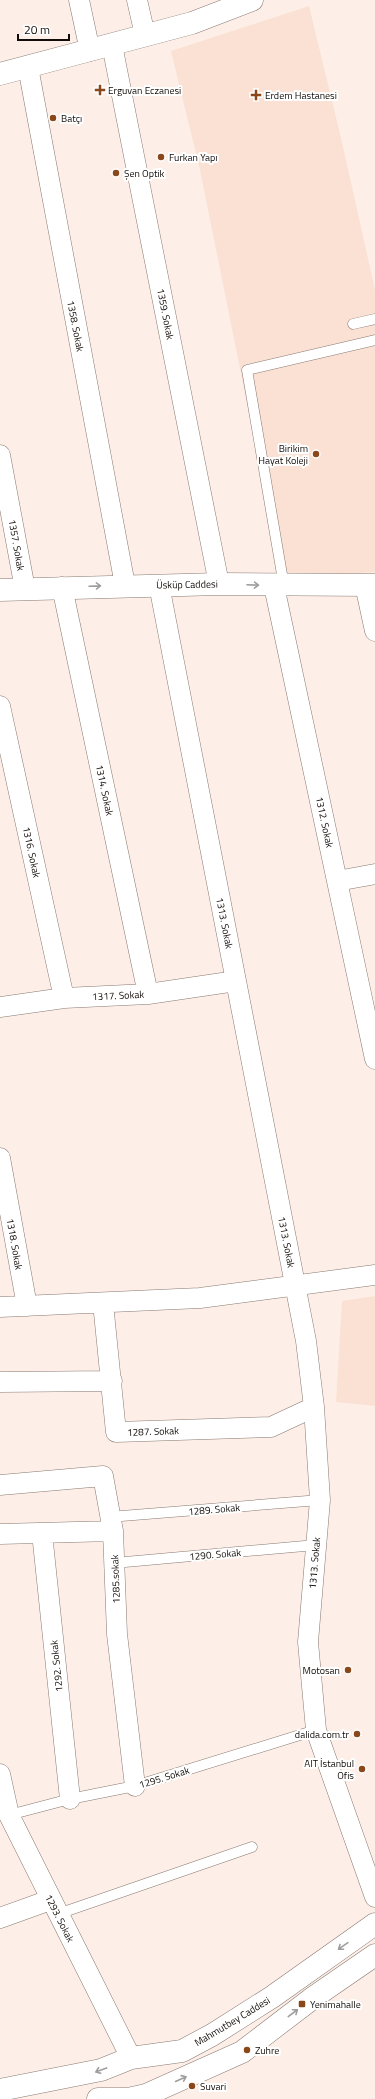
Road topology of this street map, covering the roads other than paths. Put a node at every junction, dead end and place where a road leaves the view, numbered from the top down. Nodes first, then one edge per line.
1 (79, 0) edge
2 (137, 0) edge
3 (252, 0) edge
4 (224, 6) edge
5 (145, 35) junction
6 (112, 45) junction
7 (90, 51) junction
8 (28, 67) junction
9 (0, 74) edge
10 (375, 319) edge
11 (353, 324) dead end
12 (375, 340) edge
13 (0, 455) edge
14 (219, 584) junction
15 (125, 585) junction
16 (159, 585) junction
17 (370, 585) edge
18 (279, 586) junction
19 (62, 587) junction
20 (25, 589) junction
21 (0, 590) edge
22 (375, 631) edge
23 (0, 706) edge
24 (375, 874) edge
25 (337, 880) junction
26 (236, 981) junction
27 (148, 994) junction
28 (64, 998) junction
29 (0, 1007) edge
30 (375, 1059) edge
31 (0, 1158) edge
32 (375, 1275) edge
33 (295, 1286) junction
34 (103, 1303) junction
35 (27, 1306) junction
36 (0, 1307) edge
37 (112, 1381) junction
38 (0, 1382) edge
39 (314, 1407) junction
40 (0, 1485) edge
41 (320, 1500) junction
42 (111, 1524) junction
43 (42, 1533) junction
44 (0, 1534) edge
45 (316, 1545) junction
46 (114, 1563) junction
47 (316, 1730) junction
48 (0, 1774) edge
49 (135, 1786) junction
50 (70, 1799) junction
51 (9, 1815) junction
52 (252, 1847) dead end
53 (375, 1897) edge
54 (54, 1907) junction
55 (0, 1918) edge
56 (375, 1924) edge
57 (375, 1955) edge
58 (152, 2055) junction
59 (130, 2058) junction
60 (0, 2090) edge
61 (147, 2097) edge
62 (98, 2099) edge

1 - 7 street
2 - 5 street
3 - 4 main road
4 - 5 main road
5 - 6 main road
6 - 7 main road
6 - 14 street, 1359. Sokak
7 - 8 main road
8 - 9 main road
8 - 15 street, 1358. Sokak
10 - 11 lane
12 - 18 lane
13 - 20 street, 1357. Sokak
14 - 16 main road, Üsküp Caddesi
14 -> 18 main road, Üsküp Caddesi
15 - 16 main road, Üsküp Caddesi
19 -> 15 main road, Üsküp Caddesi
16 - 26 street, 1313. Sokak
17 - 18 main road, Üsküp Caddesi
17 - 22 street
18 - 25 street, 1312. Sokak
19 - 20 main road, Üsküp Caddesi
19 - 27 street, 1314. Sokak
20 - 21 main road, Üsküp Caddesi
23 - 28 street, 1316. Sokak
24 - 25 street
25 - 30 street, 1312. Sokak
26 - 27 street, 1317. Sokak
26 - 33 street, 1313. Sokak
27 - 28 street, 1317. Sokak
28 - 29 street, 1317. Sokak
31 - 35 street, 1318. Sokak
32 - 33 street
33 - 34 street
33 - 39 street, 1313. Sokak
34 - 35 street
34 - 37 street, 1287. Sokak
35 - 36 street
37 - 38 street
37 - 39 street, 1287. Sokak
39 - 41 street, 1313. Sokak
40 - 42 street, 1285.sokak
41 - 42 lane, 1289. Sokak
41 - 45 street, 1313. Sokak
42 - 43 street
42 - 46 street, 1285.sokak
43 - 44 street
43 - 50 street, 1292. Sokak
45 - 46 lane, 1290. Sokak
45 - 47 street, 1313. Sokak
46 - 49 street, 1285.sokak
47 - 49 lane, 1295. Sokak
47 - 53 street, 1313. Sokak
48 - 51 street, 1293. Sokak
49 - 50 lane, 1295. Sokak
50 - 51 lane, 1295. Sokak
51 - 54 street, 1293. Sokak
52 - 54 lane
54 - 55 street
54 - 59 street, 1293. Sokak
56 -> 58 main road, Mahmutbey Caddesi
61 -> 57 main road
58 - 59 main road, Mahmutbey Caddesi
58 - 61 main road
59 -> 60 main road, Mahmutbey Caddesi
61 - 62 main road

